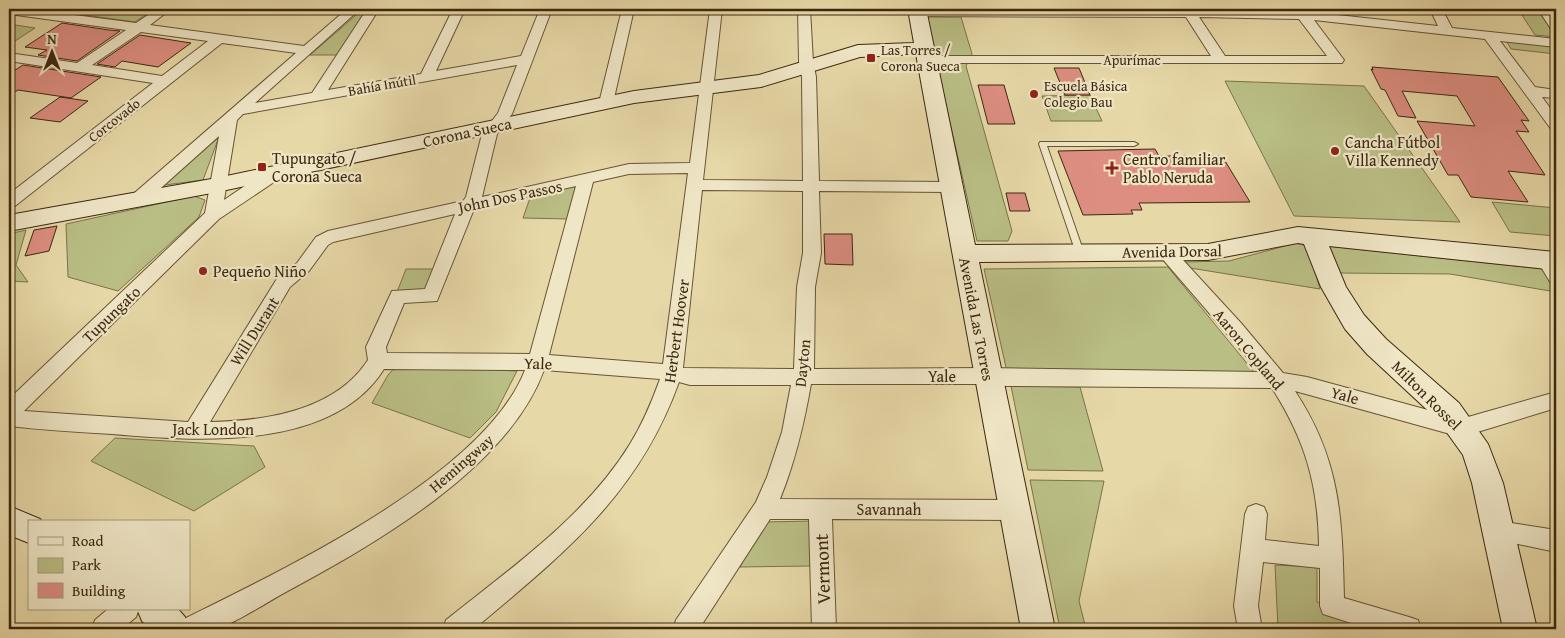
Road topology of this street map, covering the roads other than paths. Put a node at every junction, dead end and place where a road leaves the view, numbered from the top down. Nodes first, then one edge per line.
1 (69, 9) edge
2 (165, 9) edge
3 (354, 9) edge
4 (373, 9) edge
5 (459, 9) edge
6 (546, 9) edge
7 (628, 9) edge
8 (716, 9) edge
9 (804, 9) edge
10 (1436, 9) edge
11 (1544, 9) edge
12 (9, 10) edge
13 (926, 11) edge
14 (1020, 11) edge
15 (1102, 11) edge
16 (1189, 11) edge
17 (1270, 11) edge
18 (1303, 14) junction
19 (1354, 15) edge
20 (56, 16) junction
21 (1556, 26) edge
22 (138, 27) junction
23 (1447, 31) junction
24 (1489, 35) junction
25 (220, 38) junction
26 (1556, 43) edge
27 (307, 50) junction
28 (925, 53) junction
29 (9, 57) edge
30 (527, 59) junction
31 (1221, 60) junction
32 (79, 68) junction
33 (807, 68) junction
34 (426, 77) junction
35 (166, 80) junction
36 (706, 89) junction
37 (1530, 91) junction
38 (1556, 94) edge
39 (317, 97) junction
40 (606, 103) junction
41 (234, 115) junction
42 (497, 126) junction
43 (1556, 126) edge
44 (1134, 144) dead end
45 (697, 168) junction
46 (277, 172) junction
47 (586, 179) junction
48 (217, 185) junction
49 (695, 186) junction
50 (812, 186) junction
51 (951, 187) junction
52 (137, 200) junction
53 (9, 202) edge
54 (470, 204) junction
55 (213, 215) junction
56 (9, 223) edge
57 (1313, 236) junction
58 (325, 239) joint
59 (1166, 252) junction
60 (1080, 253) junction
61 (964, 254) junction
62 (1553, 266) edge
63 (378, 361) junction
64 (538, 362) junction
65 (672, 374) junction
66 (988, 376) junction
67 (802, 377) junction
68 (1279, 380) junction
69 (1556, 400) edge
70 (9, 412) edge
71 (9, 418) edge
72 (1461, 428) junction
73 (193, 431) junction
74 (764, 509) junction
75 (820, 509) junction
76 (1014, 510) junction
77 (1256, 514) dead end
78 (9, 520) edge
79 (28, 529) edge
80 (1498, 531) junction
81 (1556, 540) edge
82 (1254, 550) junction
83 (1330, 558) junction
84 (126, 610) edge
85 (155, 610) edge
86 (104, 629) edge
87 (173, 629) edge
88 (191, 629) edge
89 (455, 629) edge
90 (685, 629) edge
91 (824, 629) edge
92 (1038, 629) edge
93 (1250, 629) edge
94 (1409, 629) edge
95 (1520, 629) edge

1 - 20 street
2 - 22 street
3 - 27 street
4 - 39 street
5 - 34 street
6 - 30 street
7 - 40 street
8 - 36 street, Herbert Hoover
9 - 33 street, Dayton
10 - 23 street
11 - 21 street
12 - 20 street
13 - 14 street
13 - 28 street, Avenida Las Torres
14 - 15 street
15 - 16 street
16 - 17 street
16 - 31 street
17 - 18 street
18 - 19 street
18 - 31 street, Apurímac
19 - 23 street
20 - 22 street
22 - 25 street
22 - 32 street
23 - 24 street
24 - 26 street
24 - 37 street
25 - 27 street
25 - 35 street, Corcovado
27 - 41 street
28 - 31 street, Apurímac
28 - 33 street, Corona Sueca
28 - 51 street, Avenida Las Torres
29 - 32 street
30 - 34 street, Bahía Inútil
30 - 42 street
32 - 35 street
33 - 36 street, Corona Sueca
33 - 50 street, Dayton
34 - 39 street, Bahía Inútil
35 - 53 street, Corcovado
36 - 40 street, Corona Sueca
36 - 45 street, Herbert Hoover
37 - 38 street
37 - 43 street
39 - 41 street, Bahía Inútil
40 - 42 street, Corona Sueca
41 - 48 street
41 - 52 street
42 - 46 street, Corona Sueca
42 - 54 street
44 - 60 lane
45 - 47 street, John Dos Passos
45 - 49 street, Herbert Hoover
46 - 48 street, Corona Sueca
46 - 55 street, Tupungato
47 - 54 street, John Dos Passos
47 - 64 street, Hemingway
48 - 52 street, Corona Sueca
48 - 55 street
49 - 50 street
49 - 65 street, Herbert Hoover
50 - 51 street
50 - 67 street, Dayton
51 - 61 street, Avenida Las Torres
52 - 56 street, Corona Sueca
54 - 58 street, John Dos Passos
54 - 63 street
55 - 70 street, Tupungato
57 - 59 street, Avenida Dorsal
57 - 62 street, Avenida Dorsal
57 - 72 street, Milton Rossel
58 - 73 street, Will Durant
59 - 60 street, Avenida Dorsal
59 - 68 street, Aaron Copland
60 - 61 street, Avenida Dorsal
61 - 66 street, Avenida Las Torres
63 - 64 street, Yale
63 - 73 street, Jack London
64 - 65 street, Yale
64 - 88 street, Hemingway
65 - 67 street, Yale
65 - 89 street, Herbert Hoover
66 - 67 street, Yale
66 - 68 street, Yale
66 - 76 street, Avenida Las Torres
67 - 74 street, Dayton
68 - 72 street, Yale
68 - 83 street, Aaron Copland
69 - 72 street
71 - 73 street, Jack London
72 - 80 street, Milton Rossel
74 - 75 street, Savannah
74 - 90 street, Dayton
75 - 76 street, Savannah
75 - 91 street, Vermont
76 - 92 street, Avenida Las Torres
77 - 82 street
78 - 79 street
80 - 81 street
80 - 95 street, Milton Rossel
82 - 83 street
82 - 93 street
83 - 94 street, Aaron Copland
84 - 86 street
85 - 87 street

